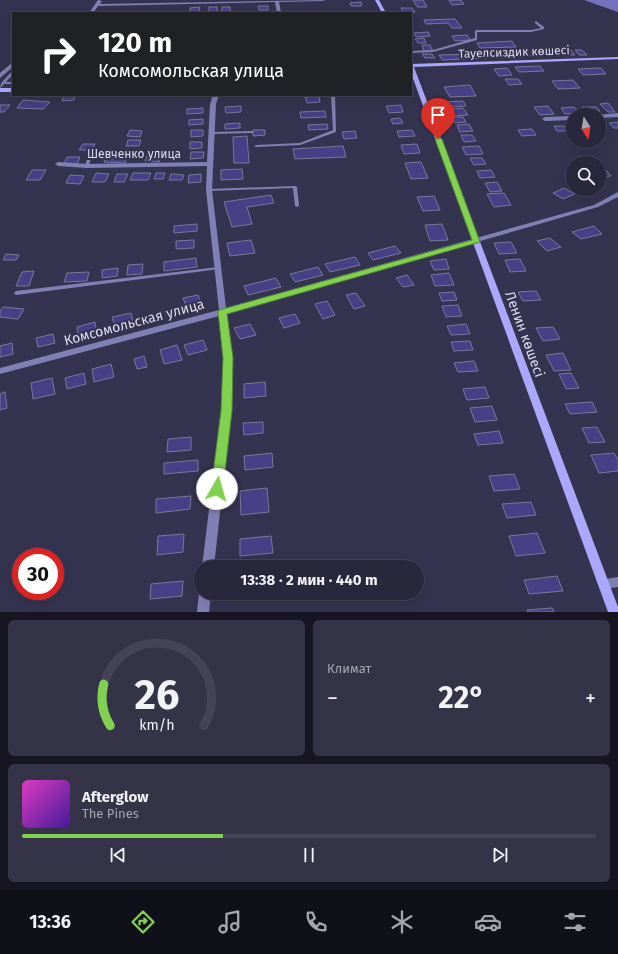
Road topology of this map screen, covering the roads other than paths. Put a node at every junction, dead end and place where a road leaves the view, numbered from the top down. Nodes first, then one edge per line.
1 (323, 0) edge
2 (377, 0) edge
3 (99, 2) edge
4 (277, 2) junction
5 (92, 12) edge
6 (279, 12) edge
7 (383, 12) edge
8 (536, 22) dead end
9 (412, 52) edge
10 (618, 58) edge
11 (12, 65) edge
12 (412, 66) edge
13 (412, 69) edge
14 (12, 73) edge
15 (0, 76) edge
16 (3, 83) junction
17 (12, 83) edge
18 (0, 89) edge
19 (12, 90) edge
20 (216, 96) edge
21 (333, 96) edge
22 (606, 116) edge
23 (618, 116) edge
24 (566, 118) edge
25 (545, 119) dead end
26 (252, 132) dead end
27 (212, 133) junction
28 (256, 146) dead end
29 (90, 153) dead end
30 (58, 164) dead end
31 (210, 164) junction
32 (87, 166) junction
33 (209, 190) junction
34 (618, 194) edge
35 (297, 206) dead end
36 (476, 242) junction
37 (218, 268) junction
38 (16, 293) dead end
39 (223, 312) junction
40 (0, 371) edge
41 (209, 560) edge
42 (618, 582) edge
43 (604, 584) junction
44 (204, 600) edge
45 (203, 612) edge
46 (614, 612) edge

1 - 4 street
2 - 7 street
3 - 4 street
3 - 5 street
4 - 6 street
8 - 9 lane
10 - 12 street, Тауелсиздик көшесі
11 - 15 street
13 - 36 street, Ленин көшесі
14 - 16 lane
16 - 17 lane
16 - 18 lane
18 - 19 street
20 - 27 street
21 - 28 lane
22 - 23 street
24 - 25 street
26 - 27 lane
27 - 31 street
29 - 32 lane
30 - 32 street, Шевченко улица
31 - 32 street, Шевченко улица
31 - 33 street
33 - 35 lane
33 - 37 street
34 - 36 street, Комсомольская улица
36 - 39 street, Комсомольская улица
36 - 43 street, Ленин көшесі
37 - 38 lane
37 - 39 street
39 - 40 street, Комсомольская улица
39 - 41 street
42 - 43 street
43 - 46 street, Ленин көшесі
44 - 45 street

